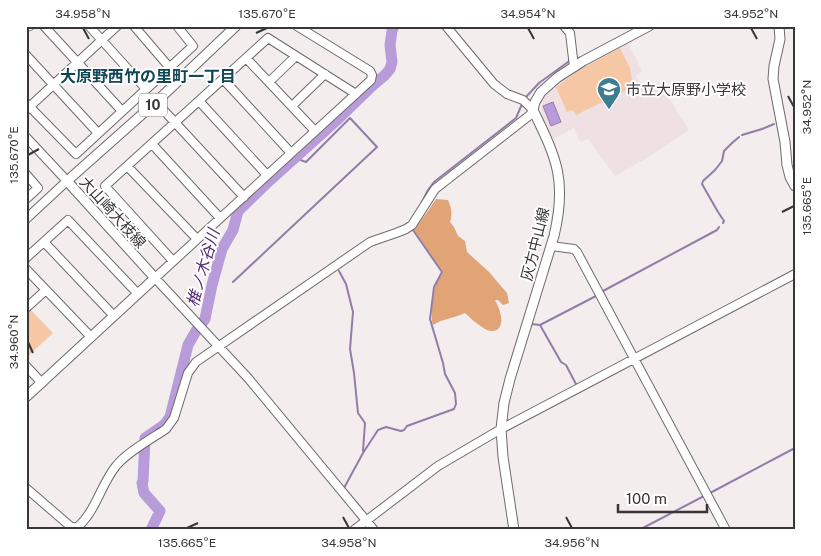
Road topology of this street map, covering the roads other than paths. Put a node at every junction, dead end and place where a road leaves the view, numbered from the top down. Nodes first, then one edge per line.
1 (30, 26) edge
2 (44, 26) edge
3 (89, 26) edge
4 (118, 26) edge
5 (134, 26) edge
6 (176, 26) edge
7 (236, 26) edge
8 (297, 26) edge
9 (446, 26) edge
10 (564, 26) edge
11 (649, 26) edge
12 (780, 26) edge
13 (26, 27) edge
14 (102, 40) junction
15 (26, 55) edge
16 (296, 56) junction
17 (246, 58) junction
18 (78, 63) junction
19 (574, 67) junction
20 (170, 68) junction
21 (325, 74) junction
22 (223, 79) junction
23 (269, 82) junction
24 (54, 85) junction
25 (146, 89) junction
26 (356, 94) junction
27 (199, 101) junction
28 (156, 102) junction
29 (292, 106) junction
30 (27, 107) edge
31 (533, 110) junction
32 (122, 111) junction
33 (176, 122) junction
34 (315, 131) junction
35 (98, 133) junction
36 (26, 137) edge
37 (152, 144) junction
38 (291, 153) junction
39 (127, 166) junction
40 (26, 174) edge
41 (267, 175) junction
42 (67, 181) junction
43 (795, 186) edge
44 (244, 196) junction
45 (26, 199) edge
46 (220, 218) junction
47 (26, 219) edge
48 (197, 239) junction
49 (44, 242) junction
50 (551, 246) junction
51 (26, 258) edge
52 (173, 261) junction
53 (26, 269) edge
54 (795, 274) edge
55 (155, 278) junction
56 (46, 290) junction
57 (138, 294) junction
58 (26, 308) edge
59 (114, 316) junction
60 (91, 337) junction
61 (218, 346) junction
62 (634, 359) junction
63 (26, 366) edge
64 (42, 382) junction
65 (26, 397) edge
66 (501, 429) junction
67 (26, 488) edge
68 (366, 520) junction
69 (76, 529) edge
70 (354, 530) edge
71 (374, 530) edge
72 (514, 530) edge
73 (726, 530) edge

1 - 13 street
2 - 18 street
3 - 14 street
4 - 14 street
5 - 20 street
6 - 20 street
7 - 28 main road, 大山崎大枝線 / 10
8 - 26 street
9 - 31 street
10 - 19 street
11 - 19 main road
12 - 43 main road
14 - 18 street
14 - 25 street
15 - 24 street
16 - 17 street
16 - 21 street
16 - 23 street
17 - 22 street
17 - 23 street
18 - 24 street
18 - 32 street
19 - 31 main road
20 - 25 street
21 - 26 street
21 - 29 street
22 - 27 street
22 - 38 street
23 - 29 street
24 - 30 street
24 - 35 street
25 - 32 street
26 - 34 street
27 - 33 street
27 - 41 street
28 - 33 street
28 - 42 main road, 大山崎大枝線 / 10
29 - 34 street
30 - 35 street
31 - 50 main road, 灰方中山線
31 - 61 street
32 - 35 street
33 - 37 street
33 - 44 street
34 - 38 street
36 - 42 street
37 - 39 street
37 - 46 street
38 - 41 street
39 - 48 street
39 - 52 street
40 - 45 street
41 - 44 street
42 - 47 street
42 - 55 main road, 大山崎大枝線
44 - 46 street
46 - 48 street
48 - 52 street
49 - 51 street
49 - 57 street
49 - 59 street
50 - 62 street
50 - 66 main road, 灰方中山線
52 - 55 street
53 - 56 street
54 - 62 street
55 - 57 main road
55 - 61 street
56 - 58 street
56 - 60 street
57 - 59 main road
59 - 60 main road
60 - 64 main road
61 - 68 street
61 - 69 street
62 - 66 street
62 - 73 street
63 - 64 street
64 - 65 main road
66 - 68 street
66 - 72 main road, 灰方中山線
67 - 69 street
68 - 70 street
68 - 71 street

